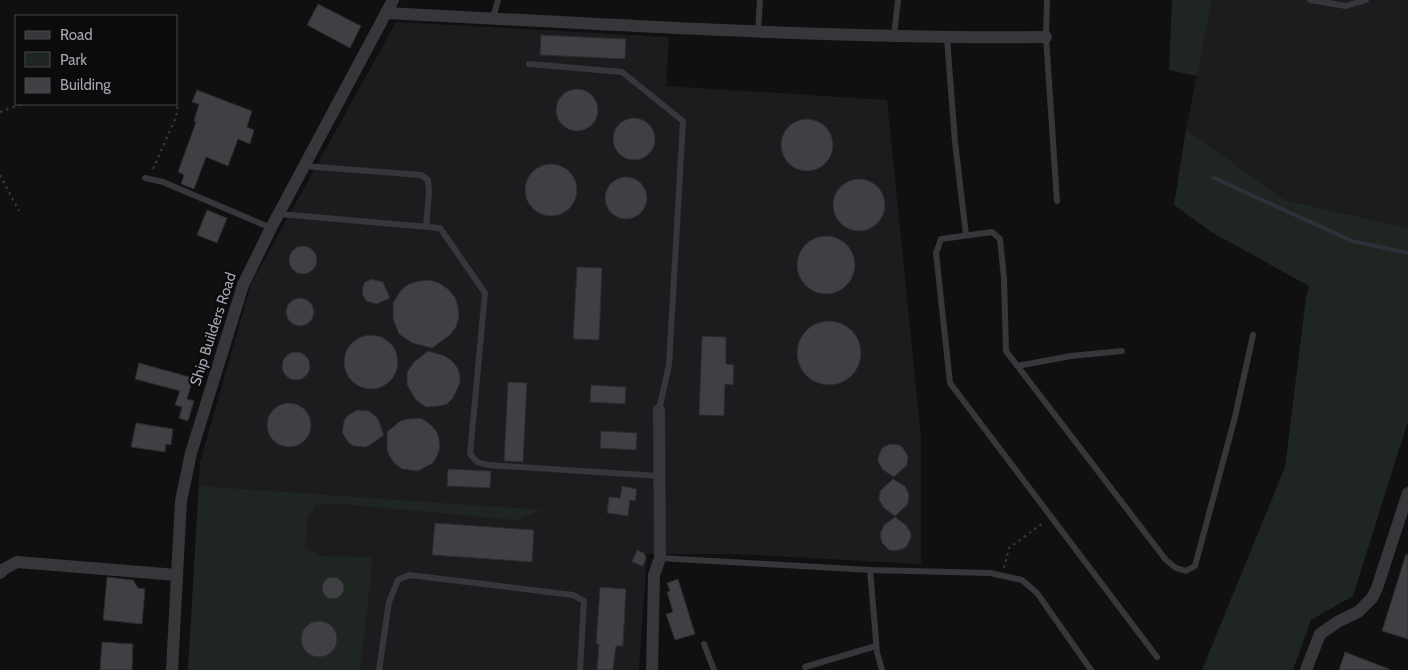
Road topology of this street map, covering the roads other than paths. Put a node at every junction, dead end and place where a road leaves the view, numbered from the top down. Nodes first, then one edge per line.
1 (393, 0) edge
2 (498, 0) edge
3 (760, 0) edge
4 (898, 0) edge
5 (1047, 0) edge
6 (1310, 0) edge
7 (1366, 0) edge
8 (386, 13) junction
9 (493, 18) junction
10 (758, 32) junction
11 (894, 36) junction
12 (1046, 37) junction
13 (947, 38) junction
14 (529, 64) dead end
15 (304, 166) junction
16 (147, 178) road end
17 (1058, 201) dead end
18 (279, 214) junction
19 (426, 227) junction
20 (271, 228) junction
21 (966, 235) junction
22 (1253, 334) dead end
23 (1122, 351) dead end
24 (1017, 366) junction
25 (659, 410) joint
26 (660, 476) junction
27 (1408, 493) edge
28 (660, 558) junction
29 (870, 570) junction
30 (0, 573) edge
31 (177, 575) junction
32 (704, 644) dead end
33 (876, 646) junction
34 (1158, 657) dead end
35 (804, 667) dead end
36 (172, 670) edge
37 (379, 670) edge
38 (580, 670) edge
39 (652, 670) edge
40 (714, 670) edge
41 (882, 670) edge
42 (1092, 670) edge
43 (1306, 670) edge

1 - 8 street, Ship Builders Road
2 - 9 lane
3 - 10 lane
4 - 11 lane
5 - 12 lane
6 - 7 lane
8 - 9 street
8 - 15 street, Ship Builders Road
9 - 10 street
10 - 11 street
11 - 13 street
12 - 13 street
12 - 17 lane
13 - 21 lane
14 - 25 lane
15 - 18 street, Ship Builders Road
15 - 19 lane
16 - 20 lane
18 - 19 lane
18 - 20 street, Ship Builders Road
19 - 26 lane
20 - 31 street, Ship Builders Road
21 - 24 lane
21 - 34 lane
22 - 24 lane
23 - 24 lane
25 - 26 street
26 - 28 street
27 - 43 street
28 - 29 lane
28 - 39 street
29 - 33 lane
29 - 42 lane
30 - 31 street
31 - 36 street, Ship Builders Road
32 - 40 lane
33 - 35 lane
33 - 41 lane
37 - 38 lane

